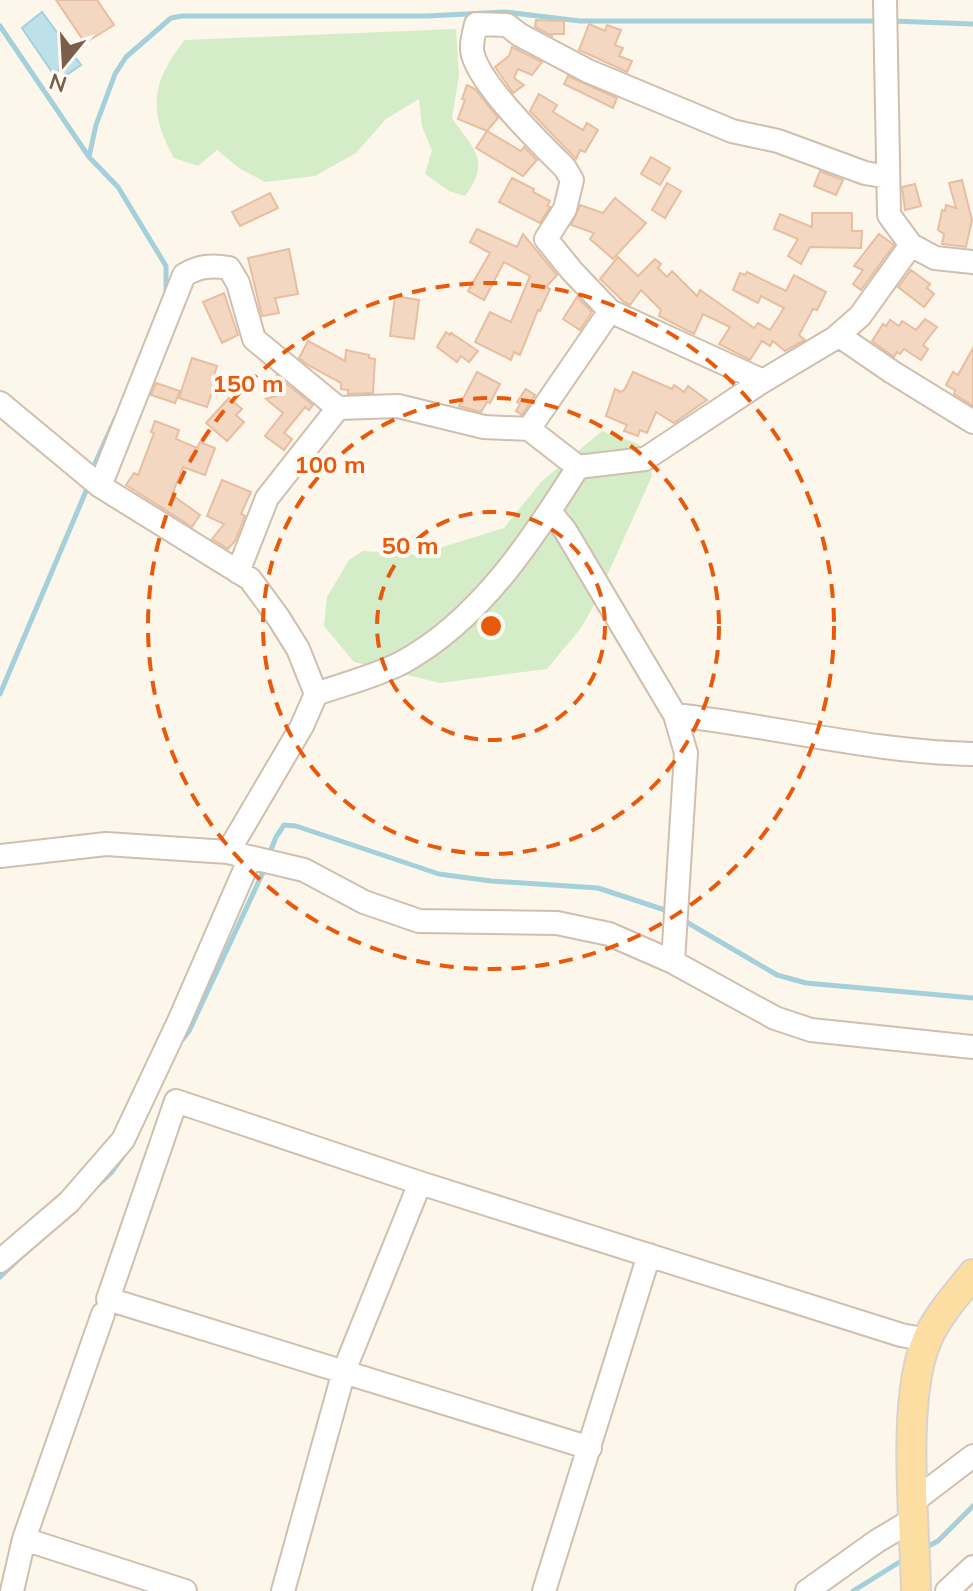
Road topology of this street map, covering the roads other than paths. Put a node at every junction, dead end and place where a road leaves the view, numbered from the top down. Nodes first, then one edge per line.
1 (885, 0) edge
2 (888, 177) junction
3 (911, 245) junction
4 (973, 262) edge
5 (610, 311) junction
6 (838, 335) junction
7 (763, 381) junction
8 (0, 403) edge
9 (338, 408) junction
10 (973, 422) edge
11 (529, 429) junction
12 (578, 467) junction
13 (100, 486) junction
14 (550, 512) junction
15 (238, 572) junction
16 (316, 694) junction
17 (675, 715) junction
18 (973, 754) edge
19 (228, 852) junction
20 (0, 856) edge
21 (250, 858) junction
22 (673, 962) junction
23 (973, 1047) edge
24 (420, 1183) junction
25 (655, 1256) junction
26 (0, 1261) edge
27 (973, 1274) edge
28 (103, 1314) dead end
29 (927, 1340) junction
30 (344, 1371) junction
31 (590, 1448) junction
32 (973, 1456) edge
33 (914, 1520) junction
34 (24, 1539) junction
35 (973, 1567) edge
36 (12, 1591) edge
37 (185, 1591) edge
38 (283, 1591) edge
39 (544, 1591) edge
40 (807, 1591) edge
41 (916, 1591) edge
42 (947, 1591) edge

1 - 2 street
2 - 3 street
2 - 5 street
3 - 4 street
3 - 6 street
5 - 7 street
5 - 11 street
6 - 7 street
6 - 10 street
7 - 12 street
8 - 13 street
9 - 11 street
9 - 13 street
9 - 15 street
11 - 12 street
12 - 14 street
13 - 15 street
14 - 16 street
14 - 17 street
15 - 16 street
16 - 19 street
17 - 18 street
17 - 22 street
19 - 20 street
19 - 21 street
21 - 22 street
21 - 26 street
22 - 23 street
24 - 25 street
24 - 30 street
24 - 30 street
25 - 29 street
25 - 31 street
27 - 29 main road
28 - 34 street
29 - 33 main road
30 - 31 street
30 - 38 street
31 - 39 street
32 - 33 street
33 - 40 street
33 - 41 main road
34 - 36 street
34 - 37 street
35 - 42 street

